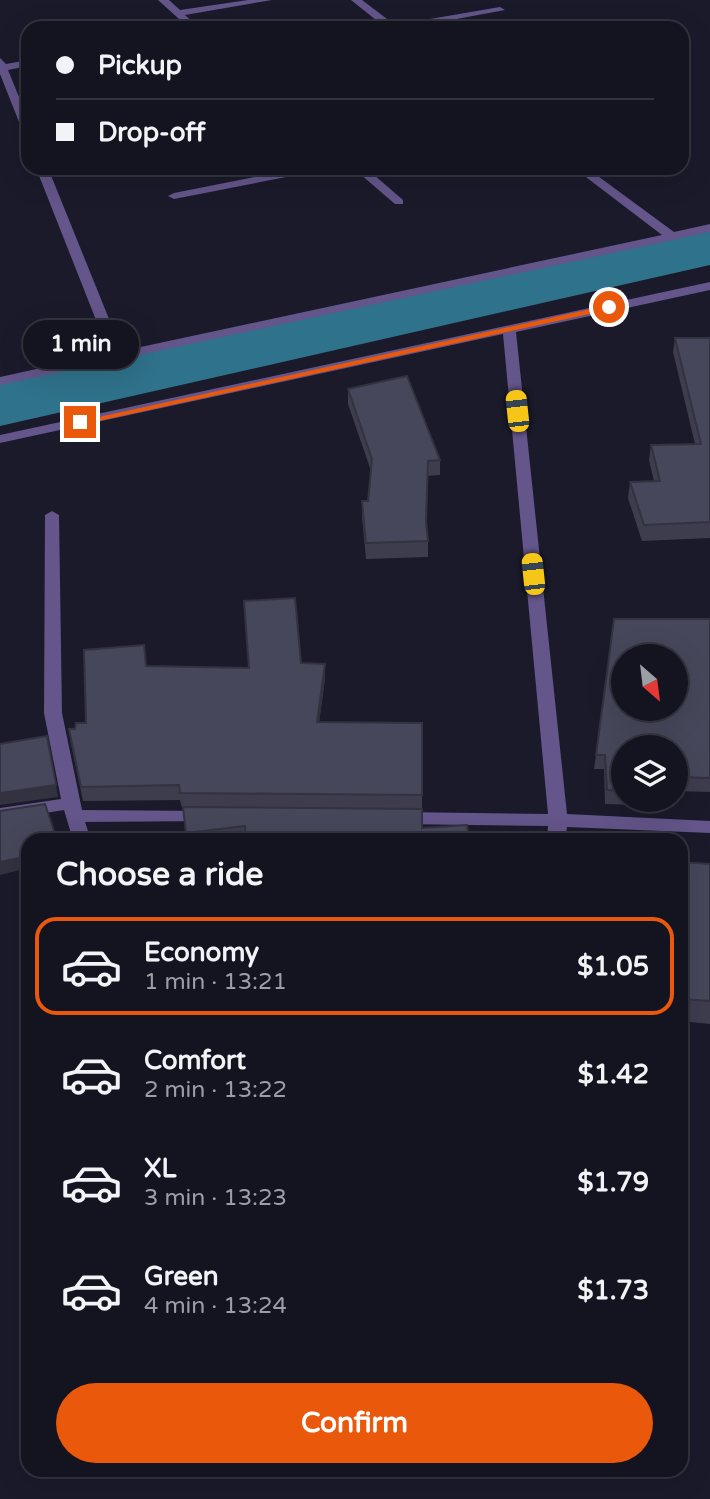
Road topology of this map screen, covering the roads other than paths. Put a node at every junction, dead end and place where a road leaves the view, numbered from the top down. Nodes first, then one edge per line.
1 (163, 0) edge
2 (267, 0) edge
3 (356, 0) edge
4 (500, 10) dead end
5 (178, 13) junction
6 (187, 21) edge
7 (384, 21) edge
8 (435, 21) edge
9 (21, 64) edge
10 (1, 65) edge
11 (21, 115) edge
12 (45, 175) edge
13 (281, 175) edge
14 (367, 175) edge
15 (589, 175) edge
16 (174, 196) dead end
17 (400, 202) dead end
18 (710, 228) edge
19 (671, 236) junction
20 (710, 286) edge
21 (509, 329) junction
22 (117, 356) junction
23 (0, 381) edge
24 (0, 439) edge
25 (52, 515) dead end
26 (73, 810) junction
27 (0, 814) edge
28 (226, 817) edge
29 (378, 818) edge
30 (558, 820) junction
31 (710, 827) edge
32 (80, 833) edge
33 (557, 833) edge

1 - 5 street
2 - 5 street
3 - 7 street
4 - 8 street
5 - 6 street
9 - 10 street
10 - 11 street
12 - 22 street
13 - 16 street
14 - 17 street
15 - 19 street
18 - 19 street
19 - 22 street
20 - 21 street
21 - 24 street
21 - 30 street
22 - 23 street
25 - 26 street
26 - 27 street
26 - 28 street
26 - 32 street
29 - 30 street
30 - 31 street
30 - 33 street

